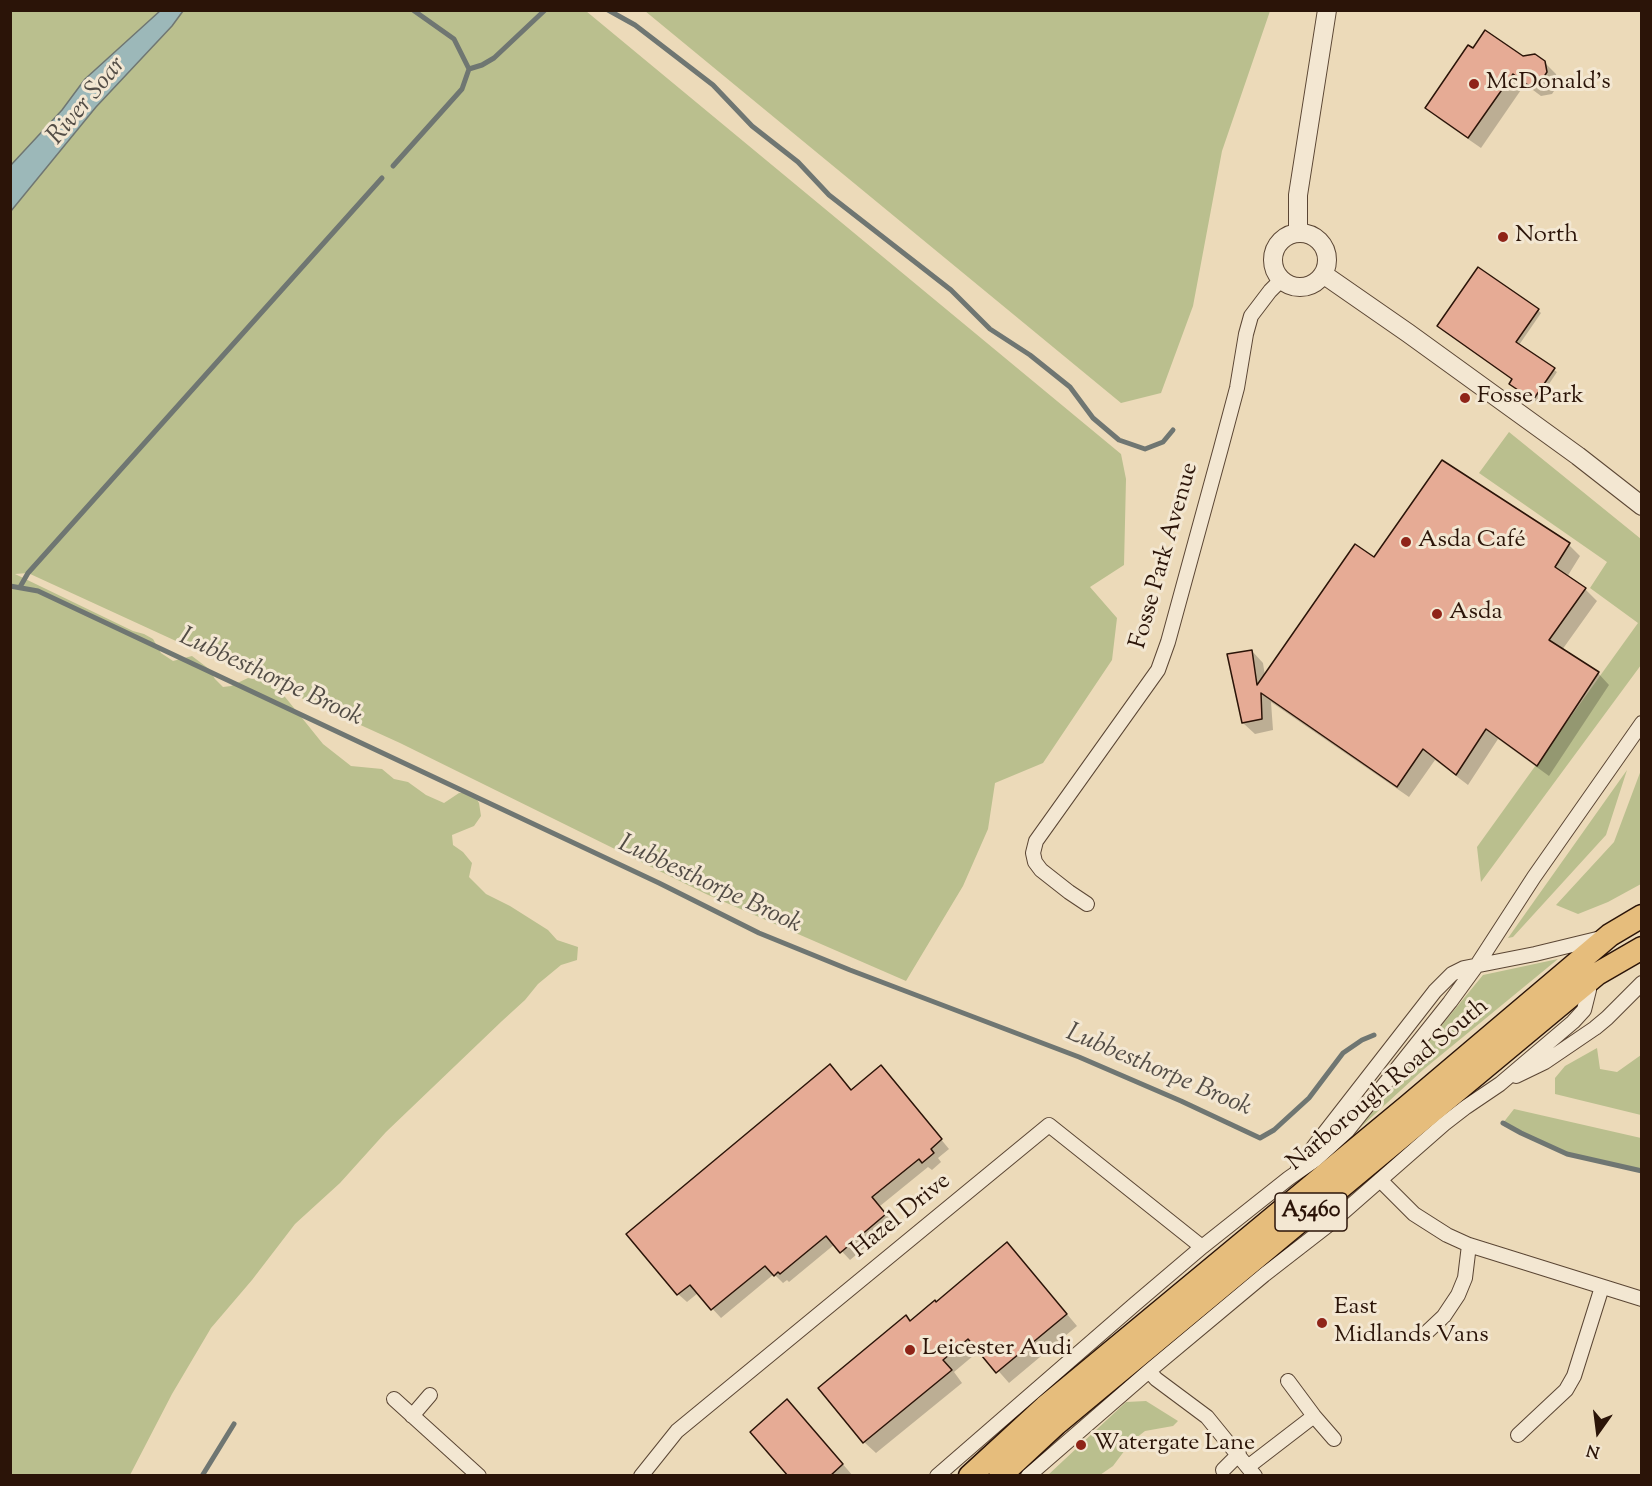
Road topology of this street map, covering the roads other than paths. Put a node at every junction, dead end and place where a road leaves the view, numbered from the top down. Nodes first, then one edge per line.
1 (1327, 10) edge
2 (1298, 233) junction
3 (1323, 274) junction
4 (1281, 280) junction
5 (1641, 506) edge
6 (1641, 723) edge
7 (1087, 904) dead end
8 (1641, 916) edge
9 (1603, 942) junction
10 (1641, 948) edge
11 (1476, 965) junction
12 (1589, 981) junction
13 (1641, 983) edge
14 (1500, 1084) junction
15 (1380, 1180) junction
16 (1469, 1245) junction
17 (1202, 1247) junction
18 (1602, 1287) junction
19 (1641, 1299) edge
20 (1426, 1333) dead end
21 (1149, 1371) junction
22 (1288, 1381) dead end
23 (430, 1395) dead end
24 (394, 1400) dead end
25 (412, 1416) junction
26 (1314, 1416) junction
27 (1518, 1435) dead end
28 (1334, 1439) dead end
29 (1239, 1454) junction
30 (1223, 1470) dead end
31 (1252, 1471) edge
32 (479, 1476) edge
33 (641, 1476) edge
34 (937, 1476) edge
35 (970, 1476) edge
36 (1000, 1476) edge
37 (1028, 1476) edge

1 - 2 street
2 - 3 street
2 - 4 street
3 - 4 street
3 - 5 street
4 - 7 street, Fosse Park Avenue
6 - 11 street, Narborough Road South
8 - 9 main road, Narborough Road South / A5460
9 - 11 street, Narborough Road South
9 - 12 street
9 - 35 main road, Narborough Road South / A5460
10 - 12 main road, Narborough Road South / A5460
11 - 17 street, Narborough Road South
12 - 14 street
12 - 36 main road, Narborough Road South / A5460
13 - 14 street
14 - 15 street
15 - 16 street
15 - 21 street
16 - 18 street
16 - 20 street
17 - 33 street, Hazel Drive
17 - 34 street, Narborough Road South
18 - 19 street
18 - 27 street
21 - 29 street
21 - 37 street
22 - 26 street
23 - 25 street
24 - 25 street
25 - 32 street
26 - 28 street
26 - 31 street
29 - 30 street
29 - 31 street

